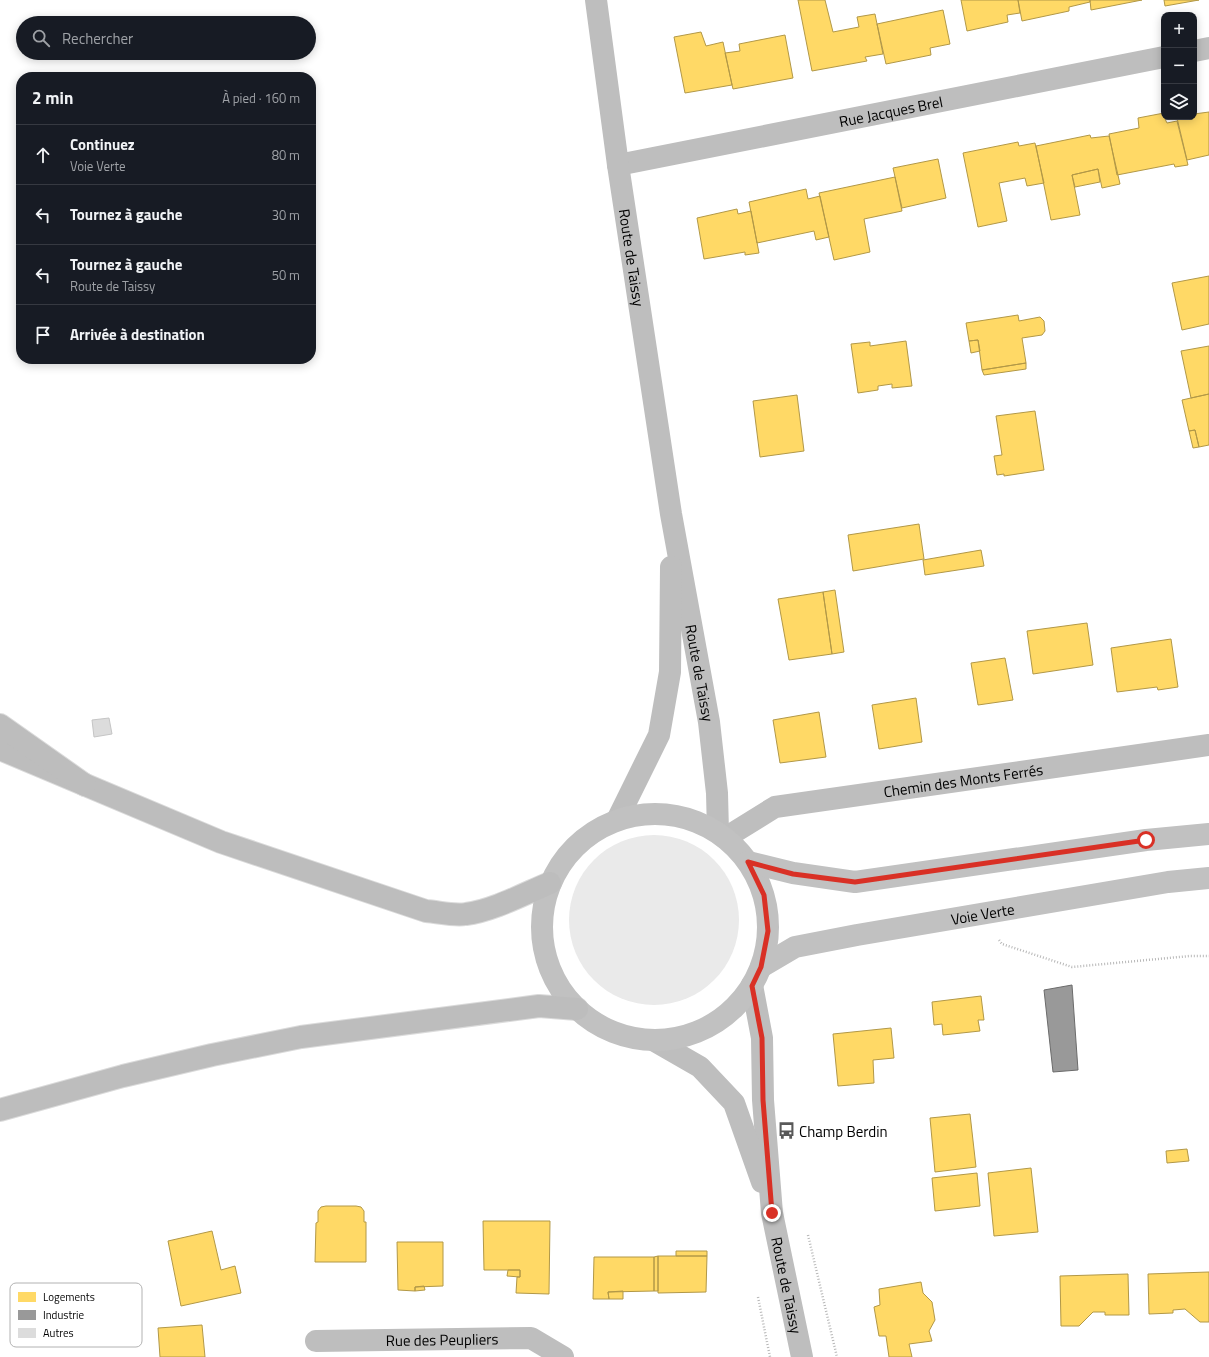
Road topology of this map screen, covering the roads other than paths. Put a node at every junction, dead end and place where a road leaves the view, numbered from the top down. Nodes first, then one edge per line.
1 (596, 0) edge
2 (1209, 48) edge
3 (1197, 50) edge
4 (1161, 58) edge
5 (618, 165) junction
6 (671, 514) junction
7 (0, 725) edge
8 (1209, 745) edge
9 (0, 749) edge
10 (85, 785) junction
11 (617, 820) junction
12 (1209, 834) edge
13 (722, 835) junction
14 (748, 862) junction
15 (1209, 878) edge
16 (550, 883) junction
17 (756, 976) junction
18 (577, 1010) junction
19 (653, 1040) junction
20 (0, 1110) edge
21 (772, 1213) junction
22 (316, 1341) dead end
23 (563, 1357) edge
24 (802, 1357) edge

1 - 5 street, Route de Taissy
2 - 3 street
4 - 5 street, Rue Jacques Brel
5 - 6 street, Route de Taissy
6 - 11 street, Route de Taissy
6 - 13 street, Route de Taissy
7 - 10 highway
8 - 13 street, Chemin des Monts Ferrés
9 - 10 highway
10 - 16 highway
11 - 13 main road
11 - 16 main road
12 - 14 main road
13 - 14 main road
14 - 17 main road
15 - 17 main road, Voie Verte
16 - 18 main road
17 - 19 main road
17 - 21 street, Route de Taissy
18 - 19 main road
18 - 20 highway
19 - 21 street, Route de Taissy
21 - 24 street, Route de Taissy
22 - 23 street, Rue des Peupliers

